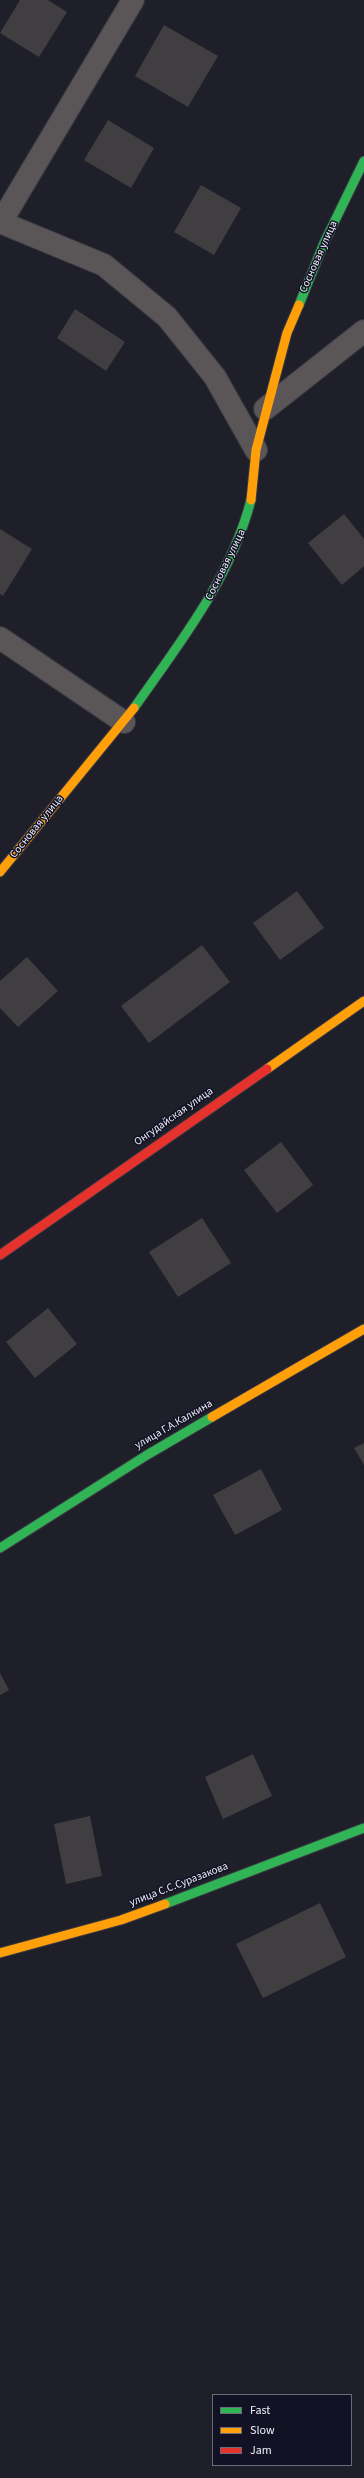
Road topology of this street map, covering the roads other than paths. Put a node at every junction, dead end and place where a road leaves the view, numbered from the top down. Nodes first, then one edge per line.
1 (133, 0) edge
2 (364, 161) edge
3 (0, 222) edge
4 (364, 331) edge
5 (265, 409) junction
6 (256, 450) junction
7 (0, 638) edge
8 (124, 722) junction
9 (0, 872) edge
10 (364, 1001) edge
11 (0, 1255) edge
12 (364, 1329) edge
13 (0, 1548) edge
14 (364, 1828) edge
15 (0, 1953) edge

1 - 3 street
2 - 5 street, Сосновая улица
3 - 6 street
4 - 5 street
5 - 6 street, Сосновая улица
6 - 8 street, Сосновая улица
7 - 8 street
8 - 9 street, Сосновая улица
10 - 11 street, Онгудайская улица
12 - 13 street, улица Г.А.Калкина
14 - 15 street, улица С.С.Суразакова

